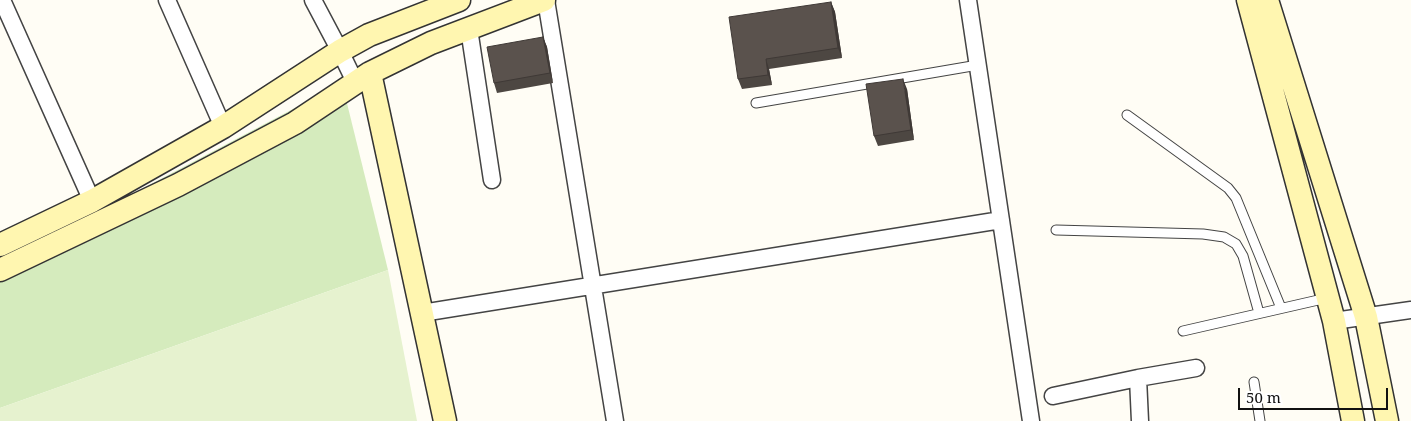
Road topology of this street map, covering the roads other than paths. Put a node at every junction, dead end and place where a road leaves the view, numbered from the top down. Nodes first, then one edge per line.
1 (2, 0) edge
2 (167, 0) edge
3 (313, 0) edge
4 (459, 0) edge
5 (545, 0) edge
6 (968, 0) edge
7 (1248, 0) edge
8 (1267, 0) edge
9 (469, 29) junction
10 (340, 51) junction
11 (978, 65) junction
12 (363, 78) junction
13 (756, 103) dead end
14 (1127, 115) dead end
15 (223, 127) junction
16 (492, 180) dead end
17 (92, 201) junction
18 (1001, 220) junction
19 (1056, 230) dead end
20 (0, 245) edge
21 (0, 270) edge
22 (592, 284) junction
23 (1327, 298) junction
24 (1281, 308) junction
25 (1411, 310) edge
26 (422, 313) junction
27 (1259, 313) junction
28 (1366, 317) junction
29 (1334, 321) junction
30 (1183, 331) dead end
31 (1196, 368) dead end
32 (1138, 378) junction
33 (1254, 382) dead end
34 (1053, 396) dead end
35 (445, 421) edge
36 (615, 421) edge
37 (1031, 421) edge
38 (1140, 421) edge
39 (1260, 421) edge
40 (1353, 421) edge
41 (1387, 421) edge

1 - 17 street
2 - 15 street
3 - 10 street
4 - 10 street
5 - 9 street
5 - 22 street
6 - 11 street
7 - 23 street
8 - 28 street
9 - 12 street
9 - 16 street
10 - 12 street
10 - 15 street
11 - 13 lane
11 - 18 street
12 - 21 street
12 - 26 street
14 - 24 lane
15 - 17 street
17 - 20 street
18 - 22 street
18 - 37 street
19 - 27 lane
22 - 26 street
22 - 36 street
23 - 24 lane
23 - 29 street
24 - 27 lane
25 - 28 street
26 - 35 street
27 - 30 lane
28 - 29 street
28 - 41 street
29 - 40 street
31 - 32 street
32 - 34 street
32 - 38 street
33 - 39 lane

